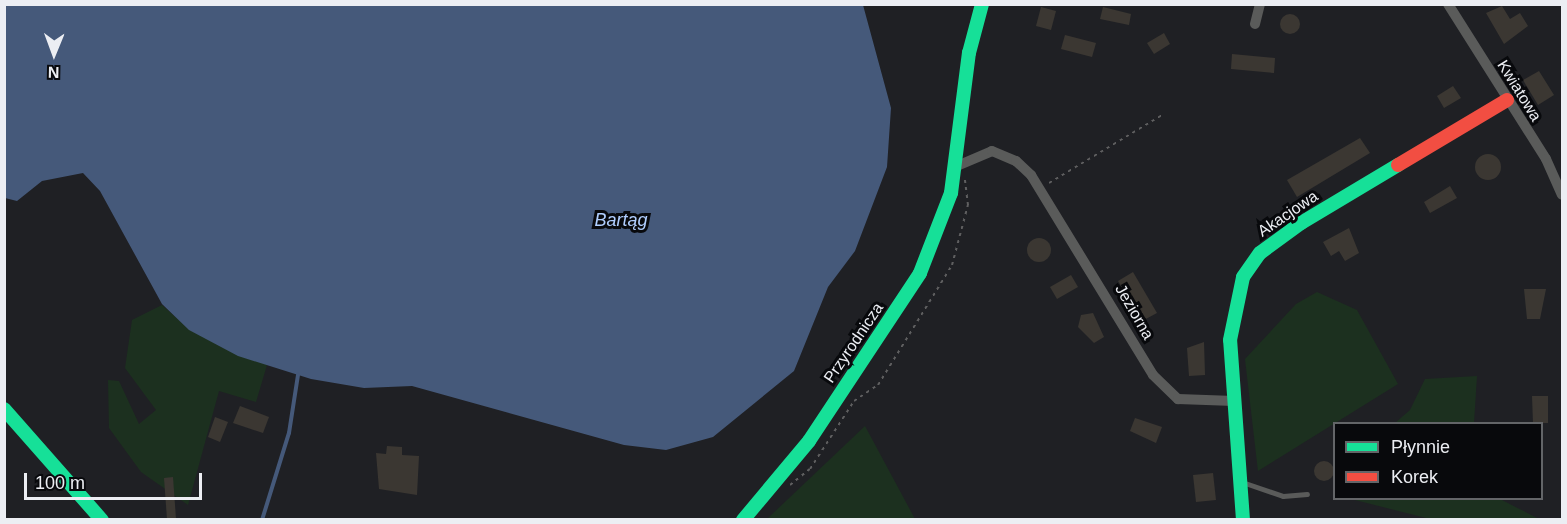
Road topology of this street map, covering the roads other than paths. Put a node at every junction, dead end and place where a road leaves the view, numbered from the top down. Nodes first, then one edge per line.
1 (982, 4) edge
2 (1260, 4) edge
3 (1448, 4) edge
4 (1255, 24) dead end
5 (1507, 100) junction
6 (957, 166) junction
7 (1563, 195) edge
8 (1234, 401) junction
9 (4, 409) edge
10 (1241, 482) junction
11 (1307, 494) dead end
12 (102, 519) edge
13 (743, 519) edge
14 (1243, 519) edge

1 - 6 street
2 - 4 street
3 - 5 street, Kwiatowa
5 - 7 street, Kwiatowa
5 - 8 street, Akacjowa
6 - 8 street, Jeziorna
6 - 13 street, Przyrodnicza
8 - 10 street, Akacjowa
9 - 12 street
10 - 11 lane
10 - 14 street, Akacjowa

